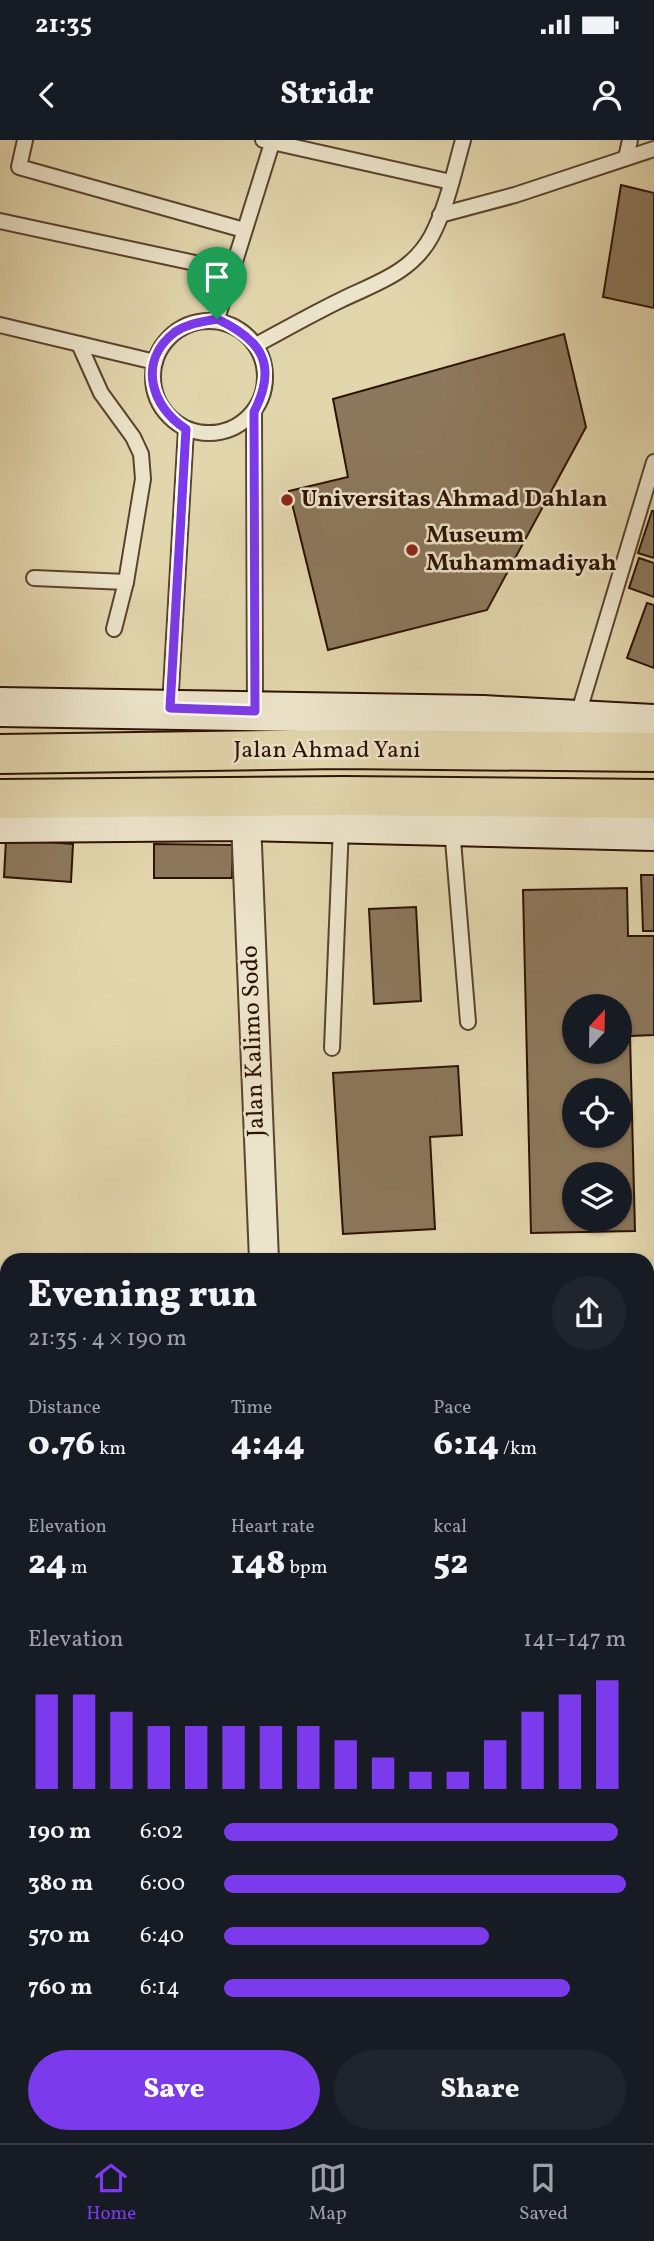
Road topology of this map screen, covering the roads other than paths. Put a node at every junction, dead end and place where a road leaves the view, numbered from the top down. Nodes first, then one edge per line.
1 (26, 140) edge
2 (463, 140) edge
3 (630, 140) edge
4 (269, 141) edge
5 (654, 149) edge
6 (626, 158) junction
7 (451, 182) junction
8 (440, 215) junction
9 (0, 221) edge
10 (244, 230) junction
11 (232, 271) junction
12 (217, 319) junction
13 (0, 326) edge
14 (79, 344) junction
15 (256, 345) junction
16 (155, 362) junction
17 (254, 412) junction
18 (186, 429) junction
19 (654, 462) edge
20 (34, 578) dead end
21 (126, 582) junction
22 (114, 629) dead end
23 (0, 707) edge
24 (170, 708) junction
25 (255, 711) junction
26 (576, 719) junction
27 (654, 724) edge
28 (340, 749) junction
29 (654, 752) edge
30 (0, 754) edge
31 (0, 799) edge
32 (654, 799) edge
33 (342, 810) junction
34 (246, 821) junction
35 (0, 823) edge
36 (452, 827) junction
37 (654, 831) edge
38 (468, 1023) dead end
39 (332, 1048) dead end
40 (264, 1253) edge

1 - 10 lane
2 - 7 lane
3 - 6 lane
4 - 7 lane
4 - 10 lane
5 - 6 lane
6 - 8 lane
7 - 8 lane
8 - 15 lane
9 - 11 lane
10 - 11 lane
11 - 12 lane
12 - 15 lane
12 - 16 lane
13 - 14 lane
14 - 16 lane
14 - 21 lane
15 - 17 lane
16 - 18 lane
17 - 18 lane
17 - 25 lane
18 - 24 lane
19 - 26 lane
20 - 21 lane
21 - 22 lane
23 - 24 street
24 - 25 street
25 - 26 street
26 - 27 street
28 - 29 highway, Jalan Ahmad Yani
28 - 30 highway, Jalan Ahmad Yani
28 - 33 highway
31 - 33 highway, Jalan Ahmad Yani
32 - 33 highway, Jalan Ahmad Yani
33 - 34 street
33 - 36 street
33 - 39 lane
34 - 35 street
34 - 40 street, Jalan Kalimo Sodo
36 - 37 street
36 - 38 lane

